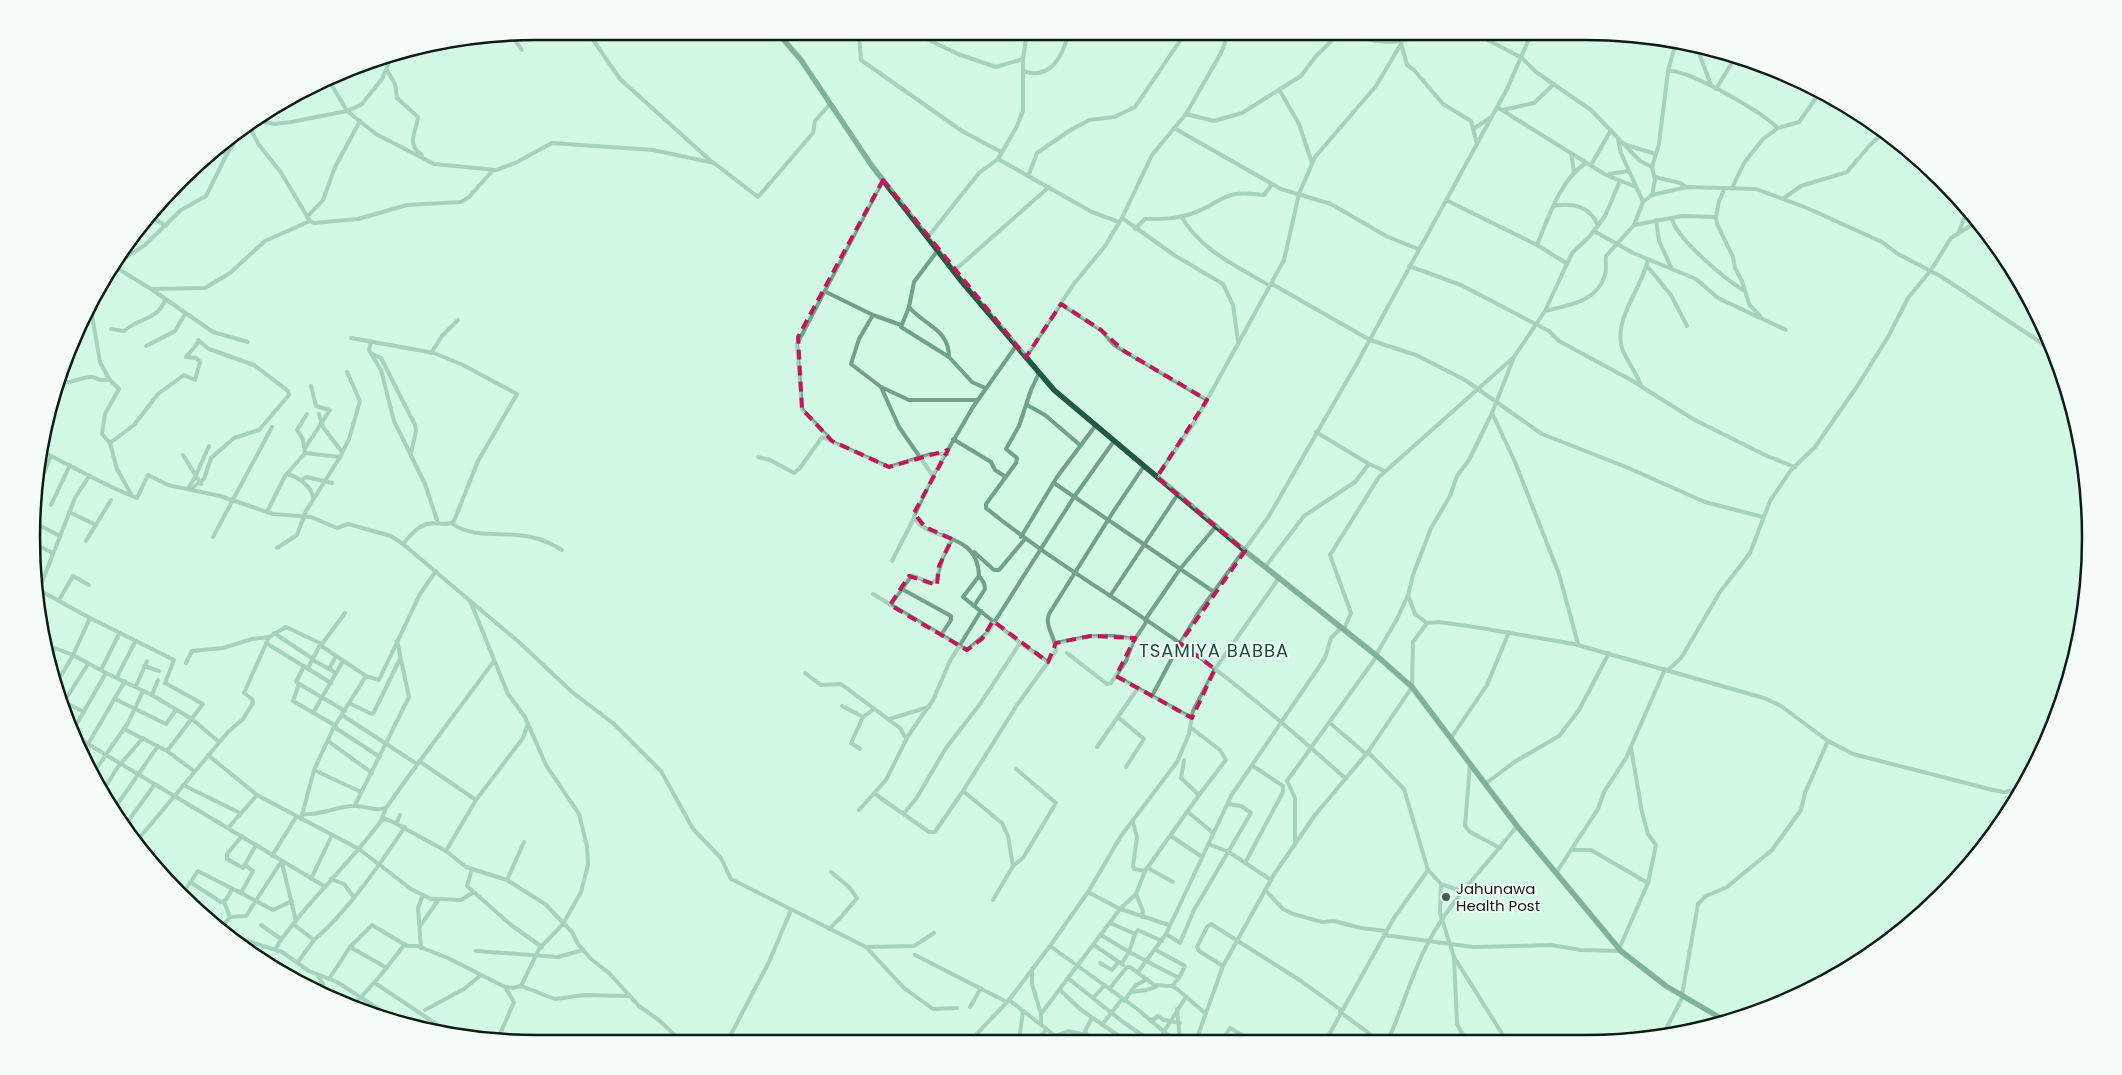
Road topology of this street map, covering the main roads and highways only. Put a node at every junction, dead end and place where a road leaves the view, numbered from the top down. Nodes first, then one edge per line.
1 (783, 40) edge
2 (1718, 1017) edge

1 - 2 main road

